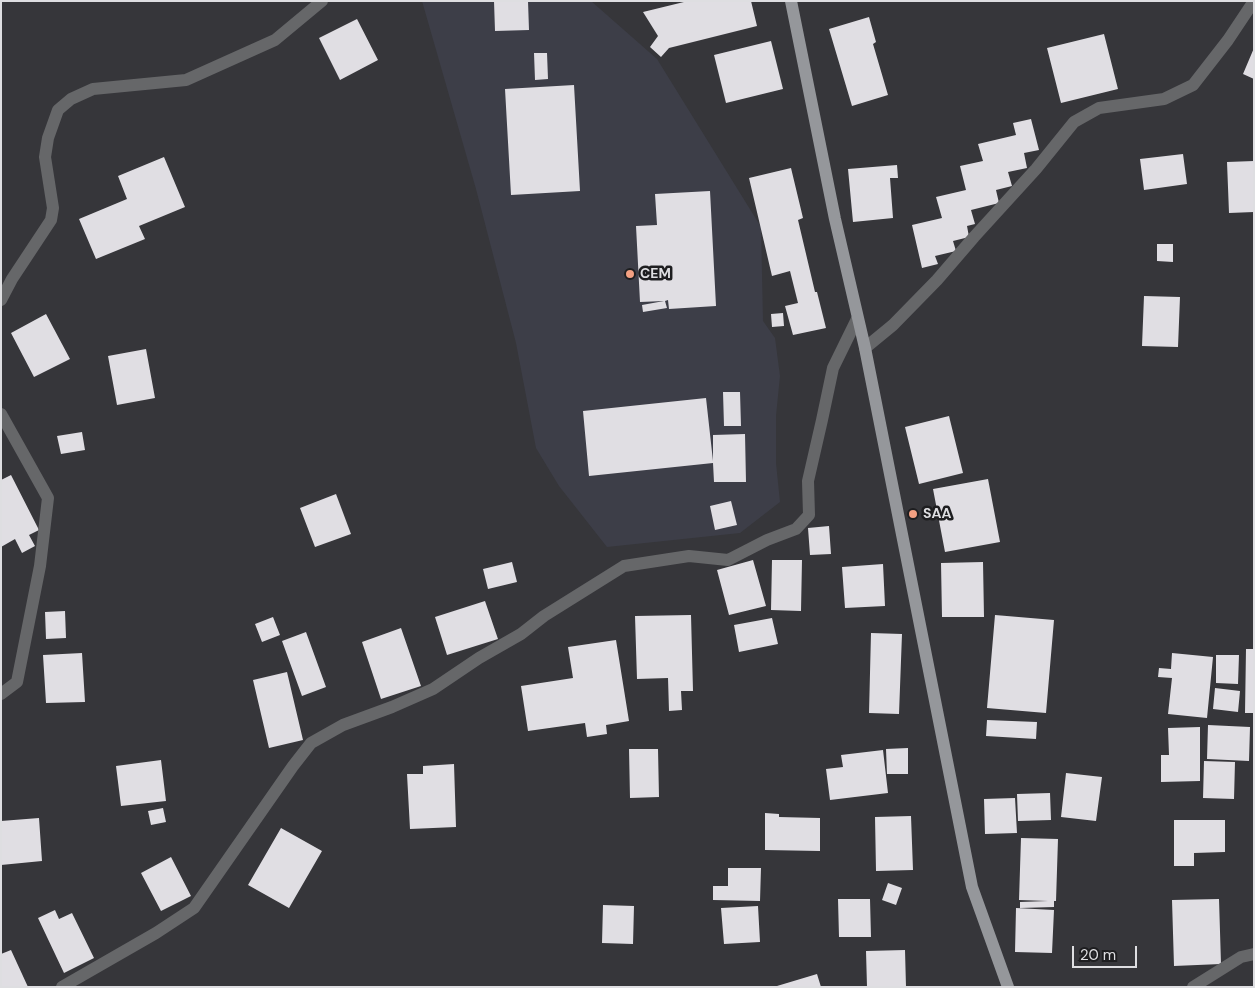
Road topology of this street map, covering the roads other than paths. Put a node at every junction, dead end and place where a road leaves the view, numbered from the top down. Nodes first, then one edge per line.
1 (322, 1) edge
2 (791, 1) edge
3 (1254, 1) edge
4 (1, 300) edge
5 (857, 319) junction
6 (865, 348) junction
7 (1, 414) edge
8 (1, 694) edge
9 (1254, 954) edge
10 (62, 987) edge
11 (1008, 987) edge
12 (1193, 987) edge

1 - 4 street
2 - 5 main road
3 - 6 street
5 - 6 main road
5 - 10 street
6 - 11 main road
7 - 8 street
9 - 12 street

